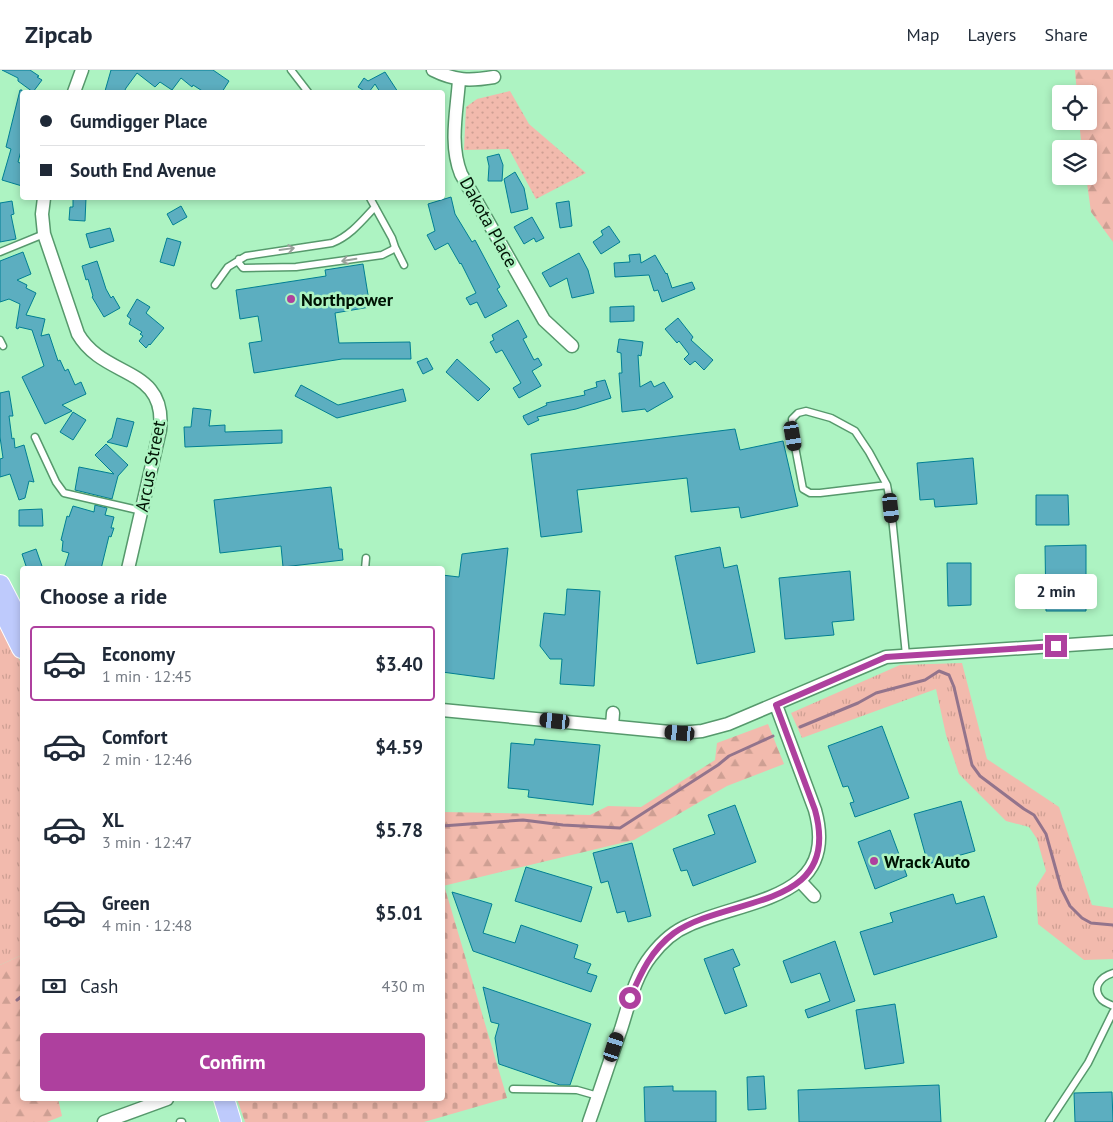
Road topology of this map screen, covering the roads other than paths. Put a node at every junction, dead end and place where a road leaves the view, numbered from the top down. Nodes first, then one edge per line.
1 (82, 70) edge
2 (291, 70) edge
3 (433, 70) edge
4 (494, 77) dead end
5 (460, 80) junction
6 (75, 90) edge
7 (306, 90) edge
8 (44, 200) edge
9 (371, 200) edge
10 (375, 208) junction
11 (44, 234) junction
12 (395, 247) junction
13 (0, 252) edge
14 (239, 259) junction
15 (404, 265) dead end
16 (215, 284) dead end
17 (572, 346) dead end
18 (35, 437) dead end
19 (887, 485) junction
20 (142, 511) junction
21 (366, 558) dead end
22 (129, 566) edge
23 (365, 566) edge
24 (0, 585) edge
25 (0, 604) edge
26 (20, 624) edge
27 (1113, 642) edge
28 (20, 644) edge
29 (906, 655) junction
30 (776, 705) junction
31 (445, 710) edge
32 (613, 713) dead end
33 (612, 726) junction
34 (800, 881) junction
35 (814, 896) dead end
36 (1113, 973) edge
37 (1113, 1006) edge
38 (1113, 1012) edge
39 (513, 1089) dead end
40 (598, 1096) junction
41 (162, 1101) edge
42 (225, 1101) edge
43 (112, 1121) edge
44 (231, 1122) edge
45 (589, 1122) edge
46 (1049, 1122) edge

1 - 6 street
2 - 7 lane
3 - 5 street
4 - 5 street
5 - 17 street, Dakota Place
8 - 11 street, Arcus Street
9 - 10 lane
10 - 12 lane
14 -> 10 lane
11 - 13 lane
11 - 20 street, Arcus Street
12 -> 14 lane
12 - 15 lane
14 - 16 lane
18 - 20 lane
19 - 19 lane
19 - 29 lane
20 - 22 street, Arcus Street
21 - 23 lane
24 - 26 highway
25 - 28 highway
27 - 29 street
29 - 30 street
30 - 33 street
30 - 34 street
31 - 33 street
32 - 33 street
34 - 35 street
34 - 40 street
36 - 37 lane
38 - 46 lane
39 - 40 lane
40 - 45 street
41 - 43 street
42 - 44 highway

